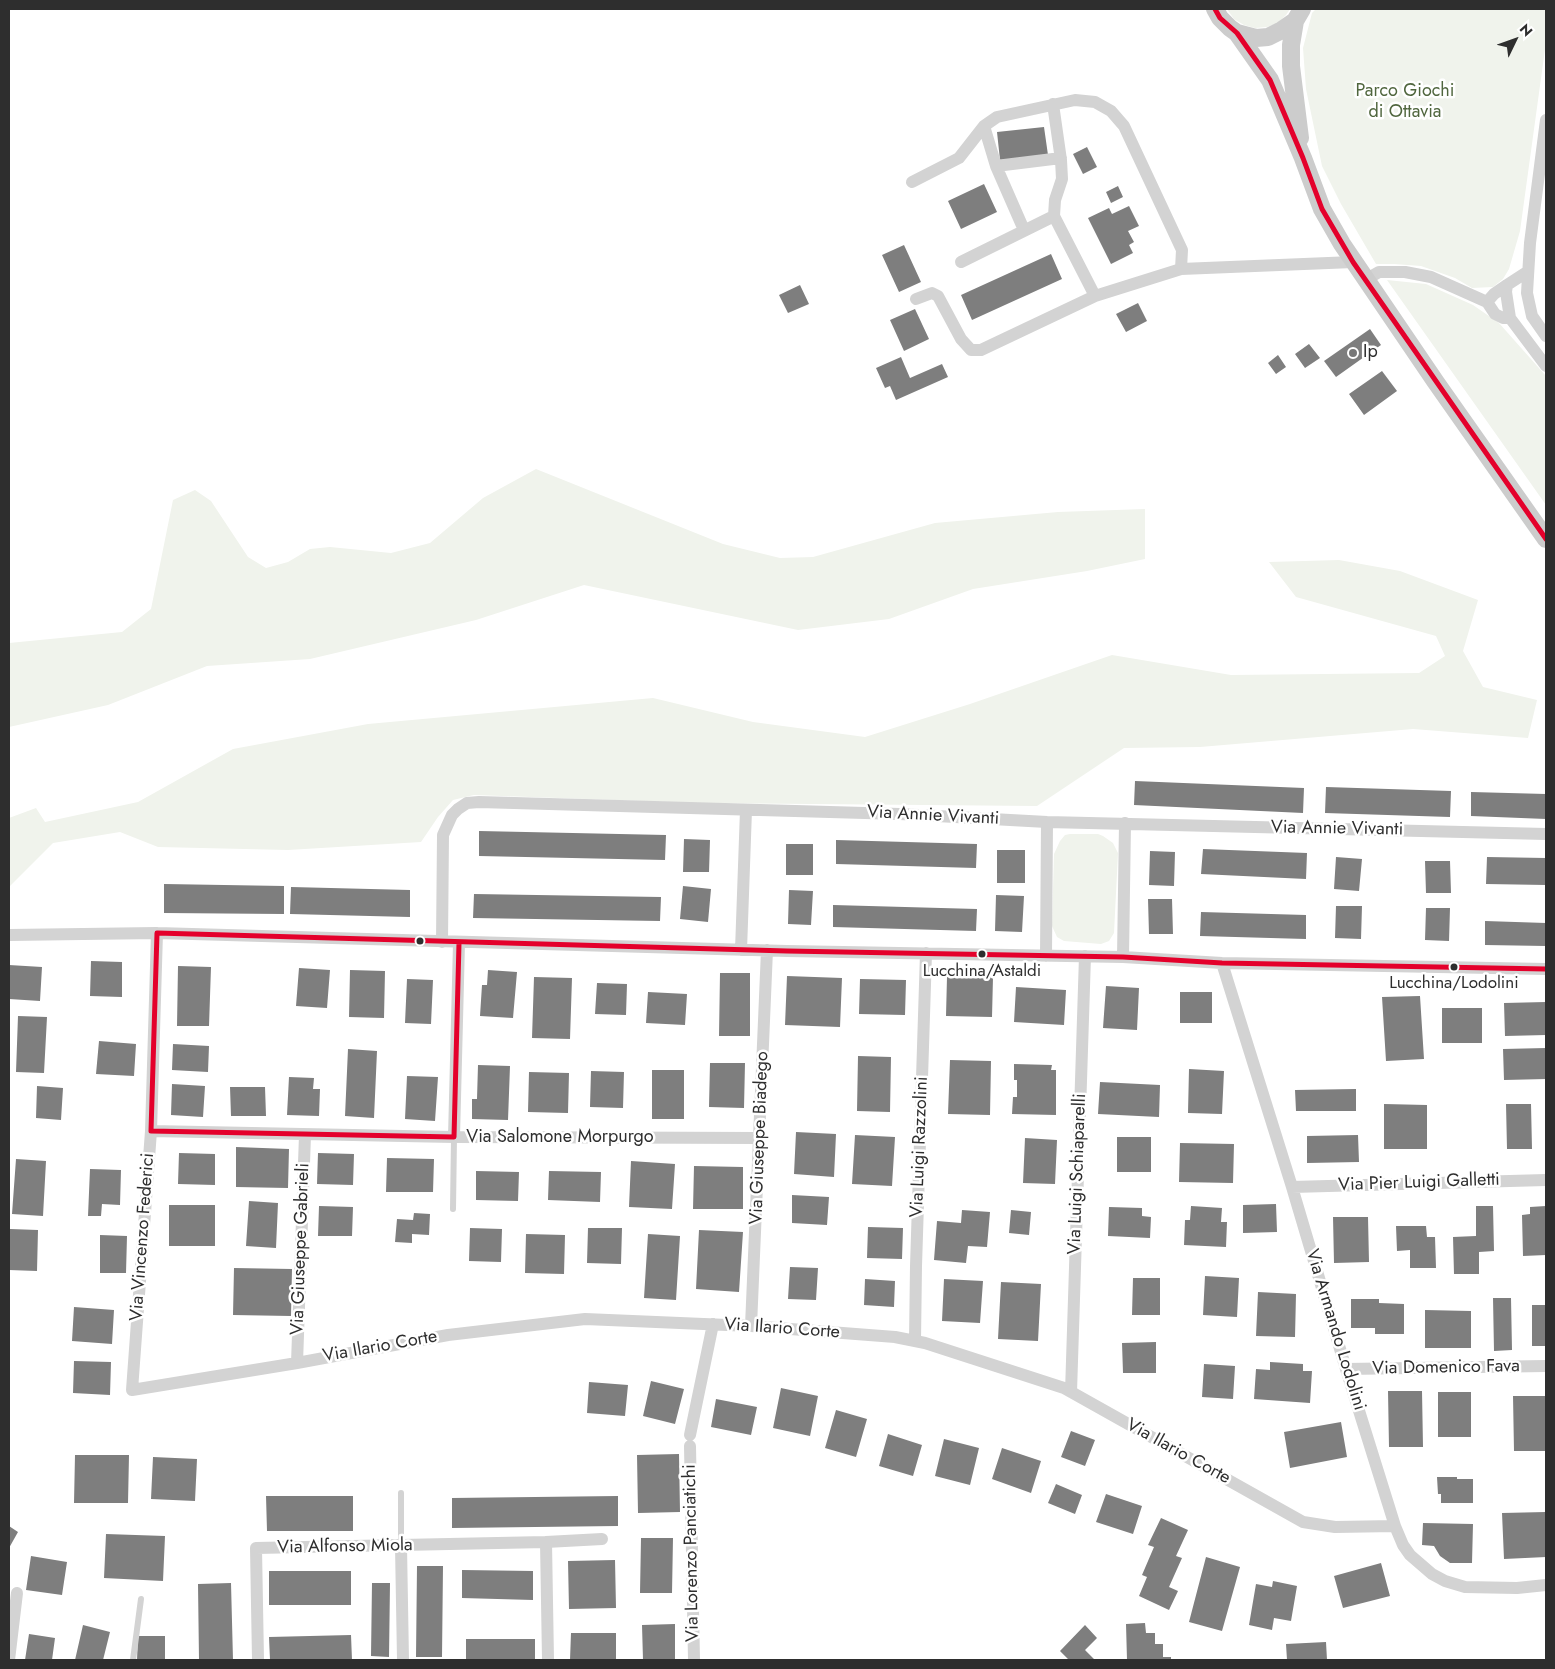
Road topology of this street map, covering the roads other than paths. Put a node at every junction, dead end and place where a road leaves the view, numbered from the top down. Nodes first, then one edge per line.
1 (1214, 12) edge
2 (1298, 15) edge
3 (1237, 33) junction
4 (1054, 104) junction
5 (1546, 120) edge
6 (984, 126) junction
7 (1061, 158) junction
8 (1303, 158) junction
9 (996, 166) junction
10 (912, 182) dead end
11 (1054, 216) junction
12 (1024, 230) junction
13 (961, 262) dead end
14 (1353, 262) junction
15 (1181, 269) junction
16 (1527, 272) junction
17 (1365, 280) junction
18 (1507, 285) junction
19 (1095, 296) junction
20 (916, 299) dead end
21 (1487, 302) junction
22 (1510, 318) junction
23 (1546, 336) edge
24 (1546, 366) edge
25 (1546, 539) edge
26 (746, 810) junction
27 (1047, 822) junction
28 (1125, 824) junction
29 (1546, 834) edge
30 (157, 933) junction
31 (9, 935) edge
32 (442, 942) junction
33 (459, 943) junction
34 (741, 950) junction
35 (767, 950) junction
36 (926, 953) junction
37 (1046, 956) junction
38 (1085, 956) junction
39 (1123, 957) junction
40 (1222, 963) junction
41 (1546, 969) edge
42 (151, 1131) junction
43 (305, 1135) junction
44 (454, 1137) junction
45 (760, 1138) junction
46 (1546, 1180) edge
47 (1292, 1187) junction
48 (453, 1209) dead end
49 (713, 1324) junction
50 (751, 1326) junction
51 (916, 1341) junction
52 (297, 1363) junction
53 (1546, 1366) edge
54 (1346, 1369) junction
55 (132, 1390) joint
56 (1071, 1392) junction
57 (401, 1493) dead end
58 (1395, 1526) junction
59 (602, 1540) dead end
60 (546, 1542) junction
61 (401, 1546) junction
62 (1546, 1584) edge
63 (17, 1593) dead end
64 (141, 1599) dead end
65 (9, 1660) edge
66 (133, 1660) edge
67 (258, 1660) edge
68 (404, 1660) edge
69 (548, 1660) edge
70 (694, 1660) edge

1 - 3 street
2 - 3 street
2 - 8 street
3 - 8 street
4 - 6 street
4 - 7 street
4 - 15 street
5 - 16 street
6 - 9 street
6 - 10 street
7 - 9 street
7 - 11 street
8 - 14 street
9 - 12 street
11 - 12 street
11 - 19 street
12 - 13 street
14 - 15 street
14 - 17 street
15 - 19 street
16 - 18 street
16 - 23 street
17 - 21 street
17 - 25 street
18 - 21 street
18 - 22 street
19 - 20 street
21 - 22 street
22 - 24 street
26 - 27 street, Via Annie Vivanti
26 - 32 street, Via Annie Vivanti
26 - 34 street
27 - 28 street, Via Annie Vivanti
27 - 37 street
28 - 29 street, Via Annie Vivanti
28 - 39 street
30 - 31 street
30 - 32 street
30 - 42 street, Via Vincenzo Federici
32 - 33 street
33 - 34 street
33 - 44 street
34 - 35 street
35 - 36 street
35 - 45 street, Via Giuseppe Biadego
36 - 37 street
36 - 51 street, Via Luigi Razzolini
37 - 38 street
38 - 39 street
38 - 56 street, Via Luigi Schiaparelli
39 - 40 street
40 - 41 street
40 - 47 street, Via Armando Lodolini
42 - 43 street, Via Salomone Morpurgo
42 - 55 street, Via Vincenzo Federici
43 - 44 street, Via Salomone Morpurgo
43 - 52 street, Via Giuseppe Gabrieli
44 - 45 street, Via Salomone Morpurgo
44 - 48 lane
45 - 50 street, Via Giuseppe Biadego
46 - 47 street, Via Pier Luigi Galletti
47 - 54 street, Via Armando Lodolini
49 - 50 street, Via Ilario Corte
49 - 52 street, Via Ilario Corte
49 - 70 street, Via Lorenzo Panciatichi
50 - 51 street, Via Ilario Corte
51 - 56 street, Via Ilario Corte
52 - 55 street, Via Ilario Corte
53 - 54 street, Via Domenico Fava
54 - 58 street, Via Armando Lodolini
56 - 58 street, Via Ilario Corte
57 - 61 lane
58 - 62 street, Via Armando Lodolini
59 - 60 street, Via Alfonso Miola
60 - 61 street, Via Alfonso Miola
60 - 69 street
61 - 67 street, Via Alfonso Miola
61 - 68 street
63 - 65 street
64 - 66 lane

